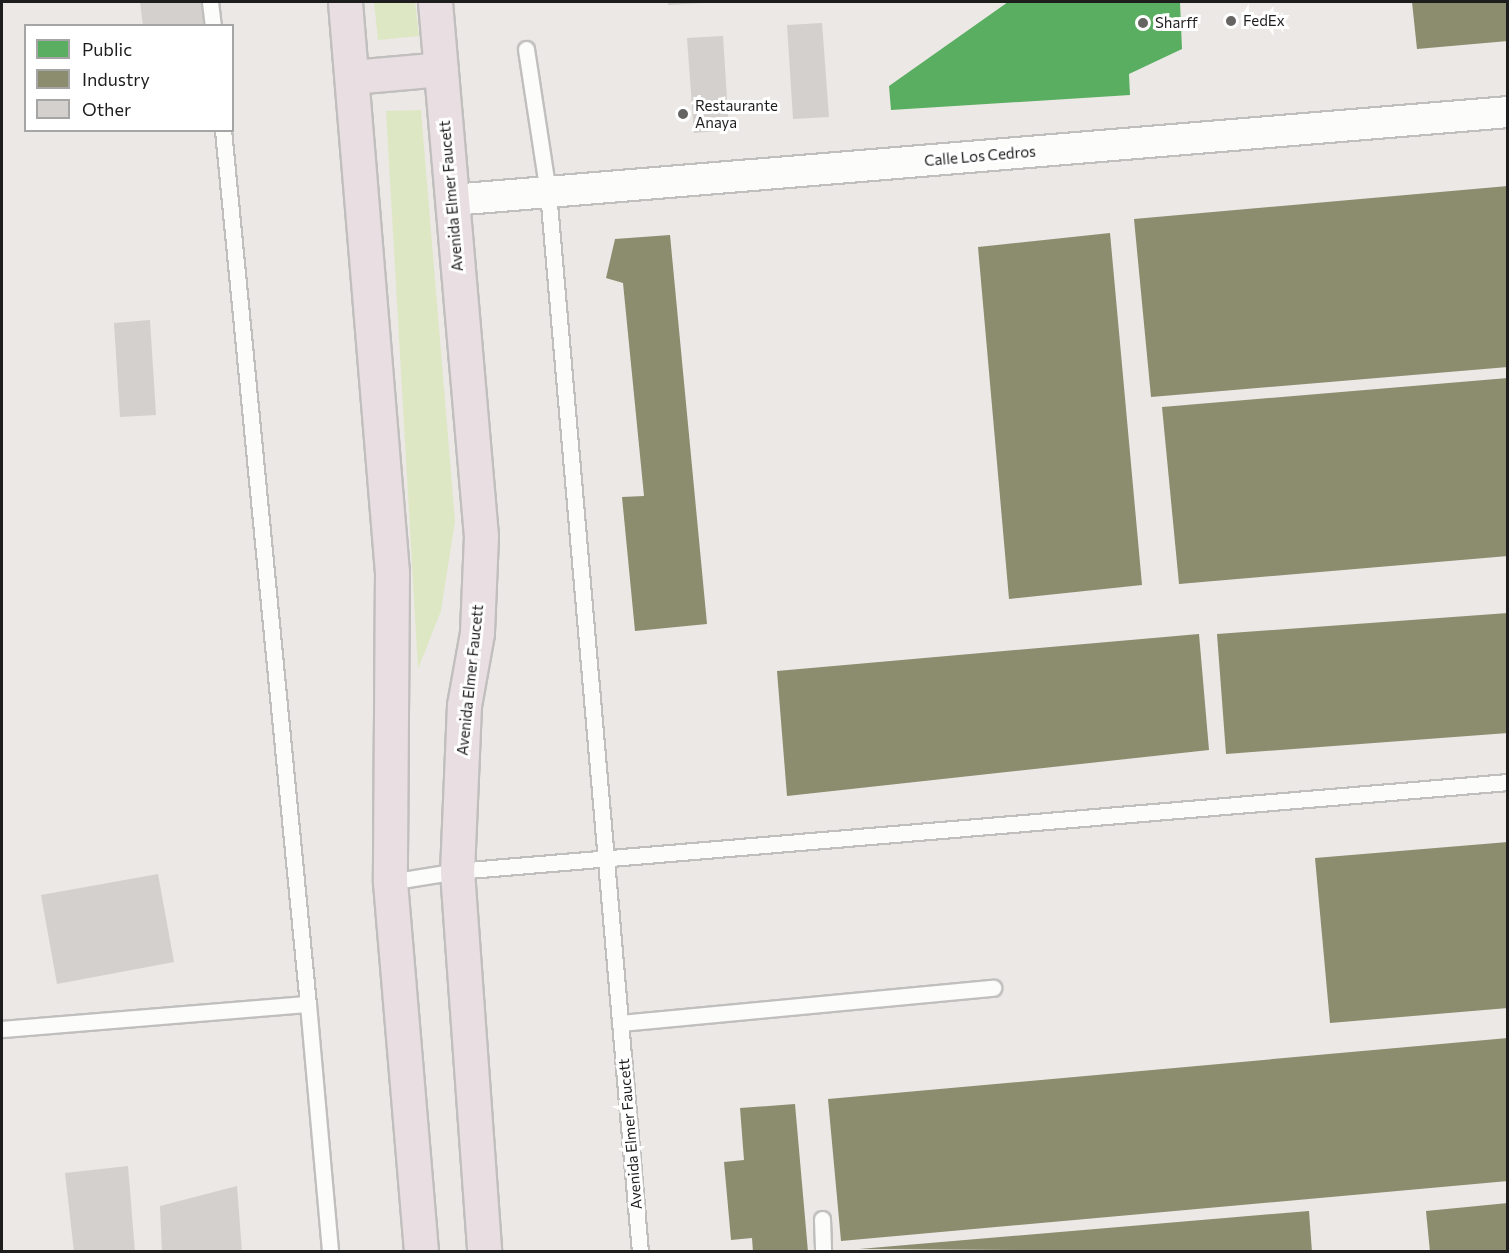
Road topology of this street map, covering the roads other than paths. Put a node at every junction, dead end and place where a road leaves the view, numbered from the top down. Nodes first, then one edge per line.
1 (210, 2) edge
2 (345, 2) edge
3 (435, 2) edge
4 (213, 24) edge
5 (526, 49) dead end
6 (441, 69) junction
7 (352, 77) junction
8 (1508, 112) edge
9 (223, 132) edge
10 (548, 192) junction
11 (452, 200) junction
12 (1508, 782) edge
13 (606, 861) junction
14 (457, 871) junction
15 (390, 882) junction
16 (993, 988) dead end
17 (308, 1004) junction
18 (620, 1023) junction
19 (2, 1029) edge
20 (822, 1220) dead end
21 (330, 1251) edge
22 (421, 1251) edge
23 (483, 1251) edge
24 (640, 1251) edge
25 (823, 1251) edge

1 - 4 lane
2 - 7 highway
3 - 6 highway, Avenida Elmer Faucett
5 - 10 lane, Avenida Elmer Faucett
6 - 7 highway
6 - 11 highway, Avenida Elmer Faucett
7 - 15 highway
8 - 10 street, Calle Los Cedros
9 - 17 lane
10 - 11 street, Calle Los Cedros
10 - 13 lane, Avenida Elmer Faucett
11 - 14 highway, Avenida Elmer Faucett
12 - 13 lane
13 - 14 lane
13 - 18 lane, Avenida Elmer Faucett
14 - 15 lane
14 - 23 highway, Avenida Elmer Faucett
15 - 22 highway
16 - 18 lane
17 - 19 lane
17 - 21 lane
18 - 24 lane, Avenida Elmer Faucett
20 - 25 lane

